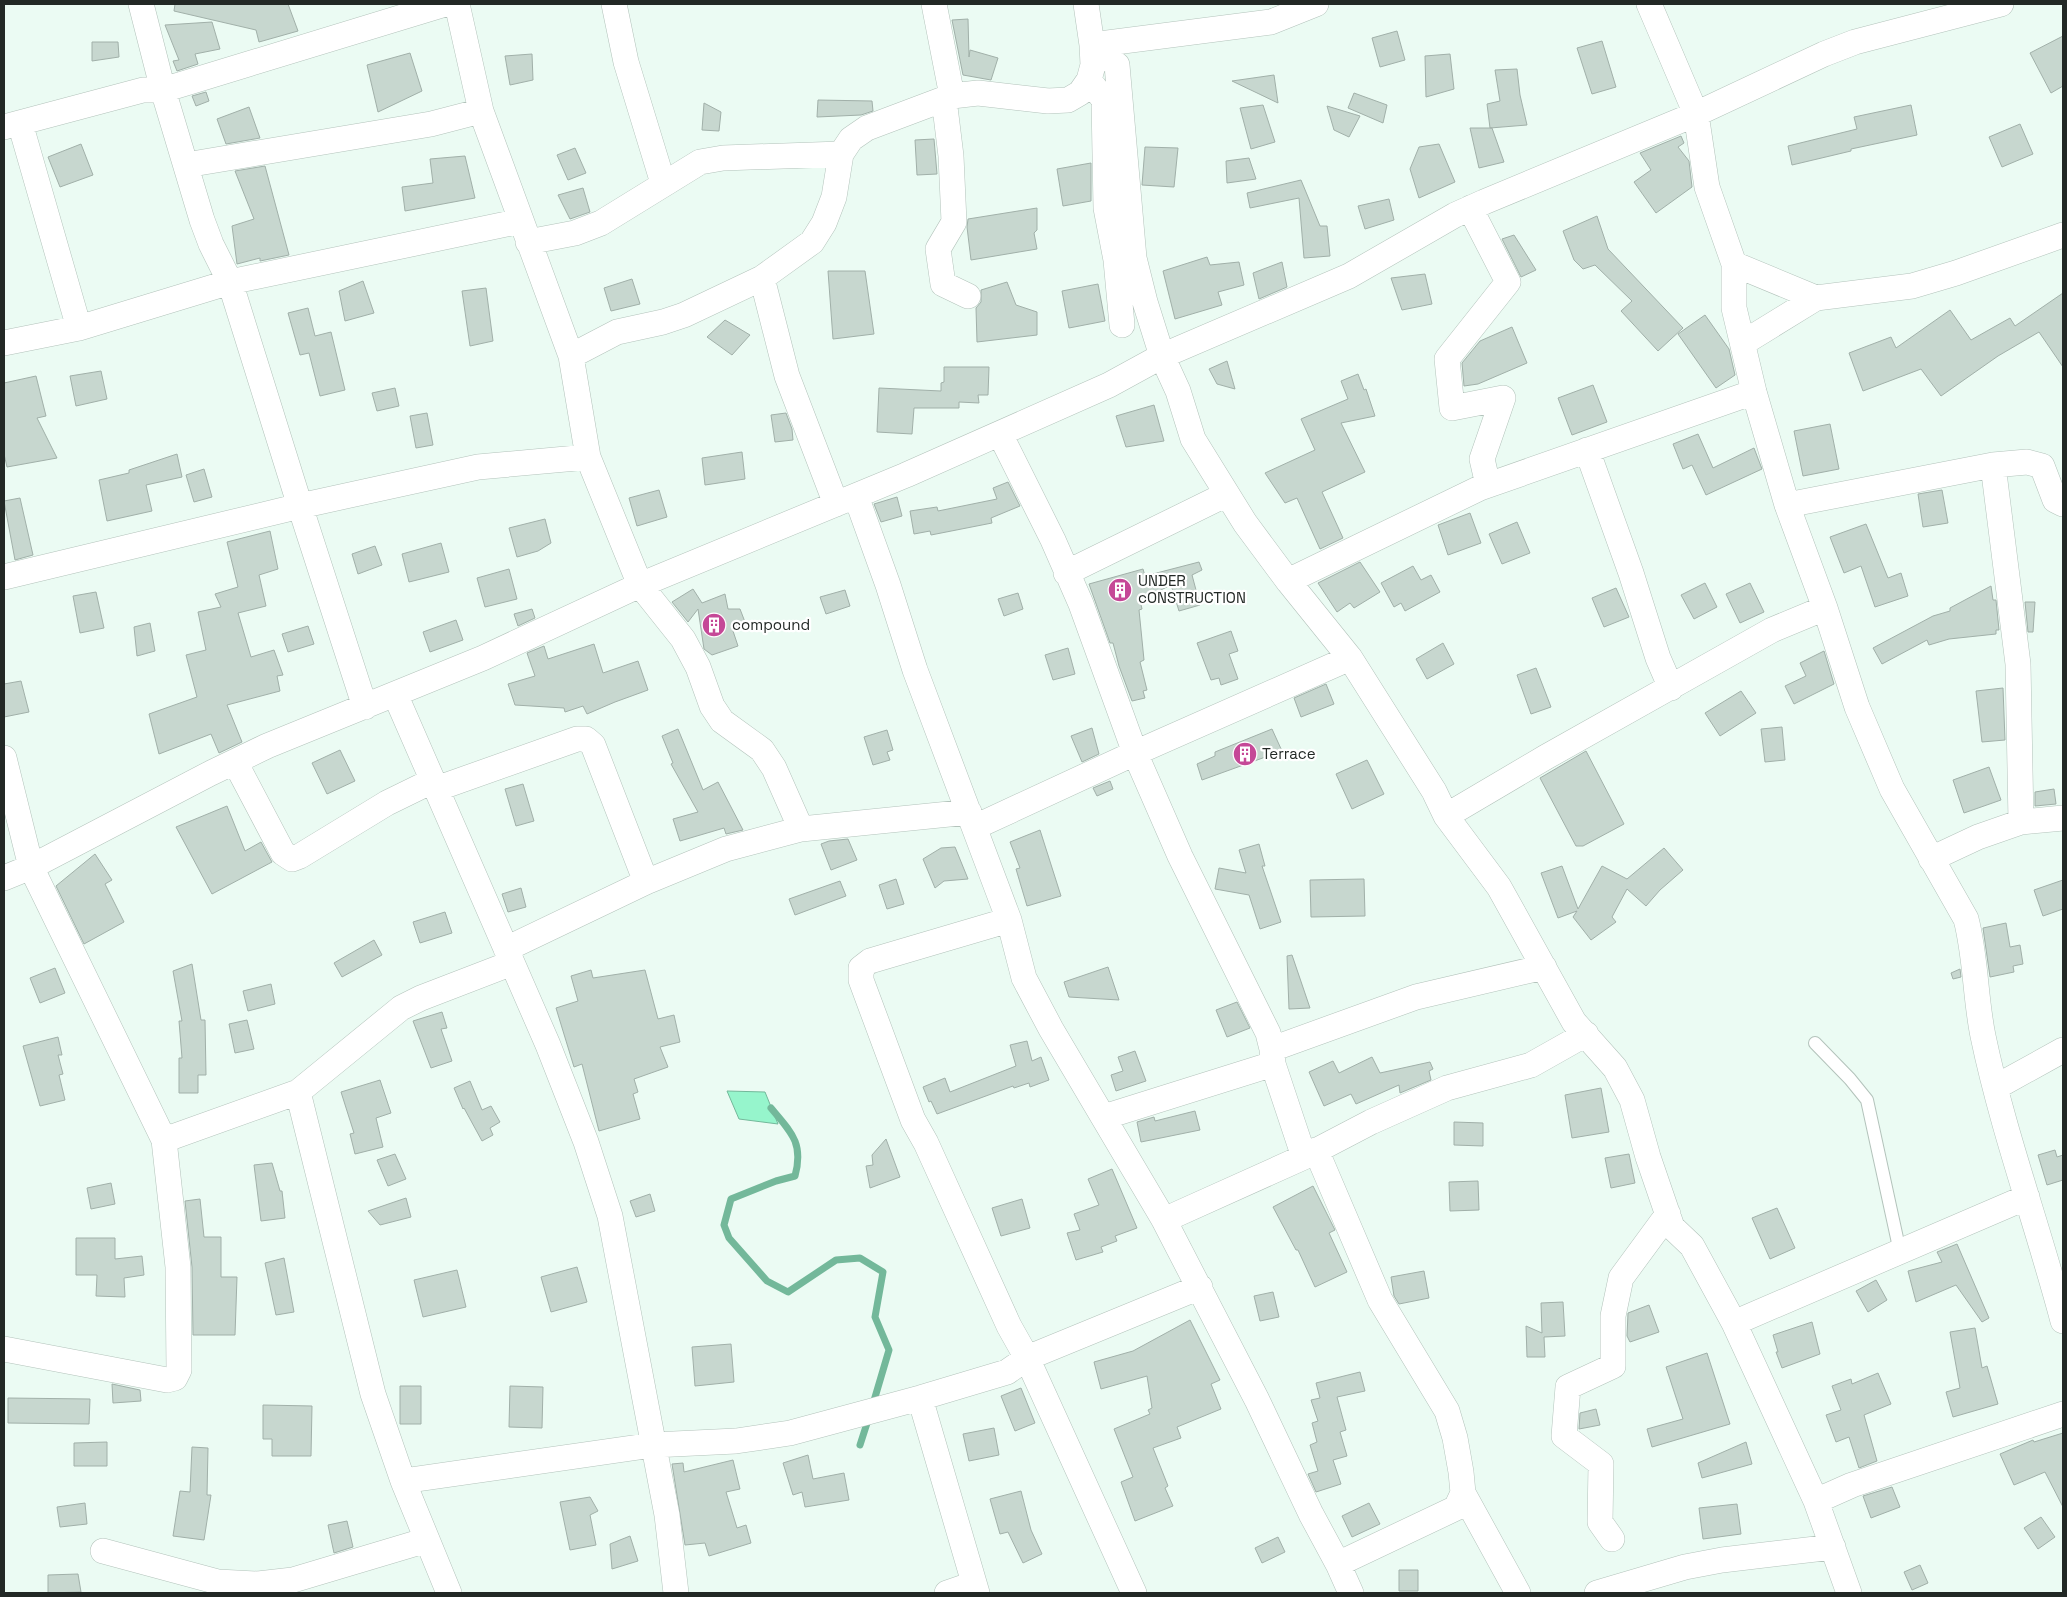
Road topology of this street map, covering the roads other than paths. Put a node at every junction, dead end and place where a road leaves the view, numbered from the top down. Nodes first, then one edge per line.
1 (141, 4) edge
2 (445, 4) edge
3 (457, 4) edge
4 (614, 4) edge
5 (934, 4) edge
6 (1086, 4) edge
7 (1316, 4) edge
8 (1649, 4) edge
9 (2001, 4) edge
10 (1092, 45) junction
11 (1088, 80) junction
12 (163, 90) junction
13 (948, 97) junction
14 (482, 111) junction
15 (1696, 114) junction
16 (12, 125) edge
17 (841, 154) junction
18 (186, 165) junction
19 (663, 183) junction
20 (1470, 208) junction
21 (524, 232) junction
22 (2063, 236) edge
23 (1734, 264) junction
24 (762, 278) junction
25 (230, 282) junction
26 (968, 296) dead end
27 (1816, 298) junction
28 (1122, 325) dead end
29 (79, 328) junction
30 (1743, 342) junction
31 (4, 344) edge
32 (571, 356) junction
33 (1162, 356) junction
34 (1754, 392) junction
35 (1000, 434) junction
36 (1587, 450) junction
37 (588, 456) junction
38 (1993, 465) junction
39 (1488, 485) junction
40 (1226, 494) junction
41 (846, 500) junction
42 (2063, 504) edge
43 (1787, 505) junction
44 (300, 506) junction
45 (1066, 573) junction
46 (4, 577) edge
47 (1288, 581) junction
48 (640, 585) junction
49 (1825, 608) junction
50 (1350, 658) junction
51 (1671, 688) junction
52 (394, 694) junction
53 (365, 707) junction
54 (1135, 753) junction
55 (4, 758) edge
56 (235, 762) junction
57 (434, 785) junction
58 (1446, 816) junction
59 (2063, 818) edge
60 (972, 820) junction
61 (2021, 822) junction
62 (801, 829) junction
63 (1931, 859) junction
64 (31, 867) junction
65 (4, 878) edge
66 (646, 882) junction
67 (1009, 920) junction
68 (509, 956) junction
69 (1544, 967) junction
70 (1586, 1034) junction
71 (1815, 1043) dead end
72 (2063, 1050) edge
73 (1272, 1057) junction
74 (1996, 1087) junction
75 (298, 1092) junction
76 (1104, 1117) junction
77 (164, 1140) junction
78 (1310, 1154) junction
79 (2027, 1197) junction
80 (1668, 1214) junction
81 (1164, 1220) junction
82 (1900, 1252) junction
83 (1200, 1287) junction
84 (2062, 1309) edge
85 (1734, 1323) junction
86 (4, 1349) edge
87 (1028, 1358) junction
88 (920, 1398) junction
89 (2063, 1414) edge
90 (653, 1445) junction
91 (402, 1481) junction
92 (1463, 1493) junction
93 (1816, 1501) junction
94 (1612, 1538) dead end
95 (427, 1540) junction
96 (1833, 1547) junction
97 (103, 1551) dead end
98 (1338, 1564) junction
99 (1652, 1585) edge
100 (975, 1589) edge
101 (449, 1593) edge
102 (676, 1593) edge
103 (947, 1593) edge
104 (1134, 1593) edge
105 (1351, 1593) edge
106 (1518, 1593) edge
107 (1597, 1593) edge
108 (1849, 1593) edge

1 - 12 street
2 - 12 street
3 - 14 street
4 - 19 street
5 - 13 street
6 - 10 street
7 - 10 street
8 - 15 street
9 - 15 street
10 - 11 street
10 - 33 street
11 - 13 street
11 - 28 street
12 - 16 street
12 - 18 street
13 - 17 street
13 - 26 street
14 - 18 street
14 - 21 street
15 - 20 street
15 - 23 street
16 - 29 street
17 - 19 street
17 - 24 street
18 - 25 street
19 - 21 street
20 - 33 street
20 - 39 street
21 - 25 street
21 - 32 street
22 - 27 street
23 - 27 street
23 - 30 street
24 - 32 street
24 - 41 street
25 - 29 street
25 - 44 street
27 - 30 street
29 - 31 street
30 - 34 street
32 - 37 street
33 - 35 street
33 - 40 street
34 - 36 street
34 - 43 street
35 - 41 street
35 - 45 street
36 - 39 street
36 - 51 street
37 - 44 street
37 - 48 street
38 - 42 street
38 - 43 street
38 - 61 street
39 - 47 street
40 - 45 street
40 - 47 street
41 - 48 street
41 - 60 street
43 - 49 street
44 - 46 street
44 - 53 street
45 - 54 street
47 - 50 street
48 - 52 street
48 - 62 street
49 - 51 street
49 - 63 street
50 - 54 street
50 - 58 street
51 - 58 street
52 - 53 street
52 - 57 street
53 - 56 street
54 - 60 street
54 - 73 street
55 - 64 street
56 - 57 street
56 - 64 street
57 - 66 street
57 - 68 street
58 - 69 street
59 - 61 street
60 - 62 street
60 - 67 street
61 - 63 street
62 - 66 street
63 - 74 street
64 - 65 street
64 - 77 street
66 - 68 street
67 - 76 street
67 - 87 street
68 - 75 street
68 - 90 street
69 - 70 street
69 - 73 street
70 - 78 street
70 - 80 street
71 - 82 lane
72 - 74 street
73 - 76 street
73 - 78 street
74 - 79 street
75 - 77 street
75 - 91 street
76 - 81 street
77 - 86 street
78 - 81 street
78 - 92 street
79 - 82 street
79 - 84 street
80 - 85 street
80 - 94 street
81 - 83 street
82 - 85 street
83 - 87 street
83 - 98 street
85 - 93 street
87 - 88 street
87 - 104 street
88 - 90 street
88 - 100 street
89 - 93 street
90 - 91 street
90 - 102 street
91 - 95 street
92 - 98 street
92 - 106 street
93 - 96 street
95 - 97 street
95 - 101 street
96 - 99 street
96 - 108 street
98 - 105 street
99 - 107 street
100 - 103 street

